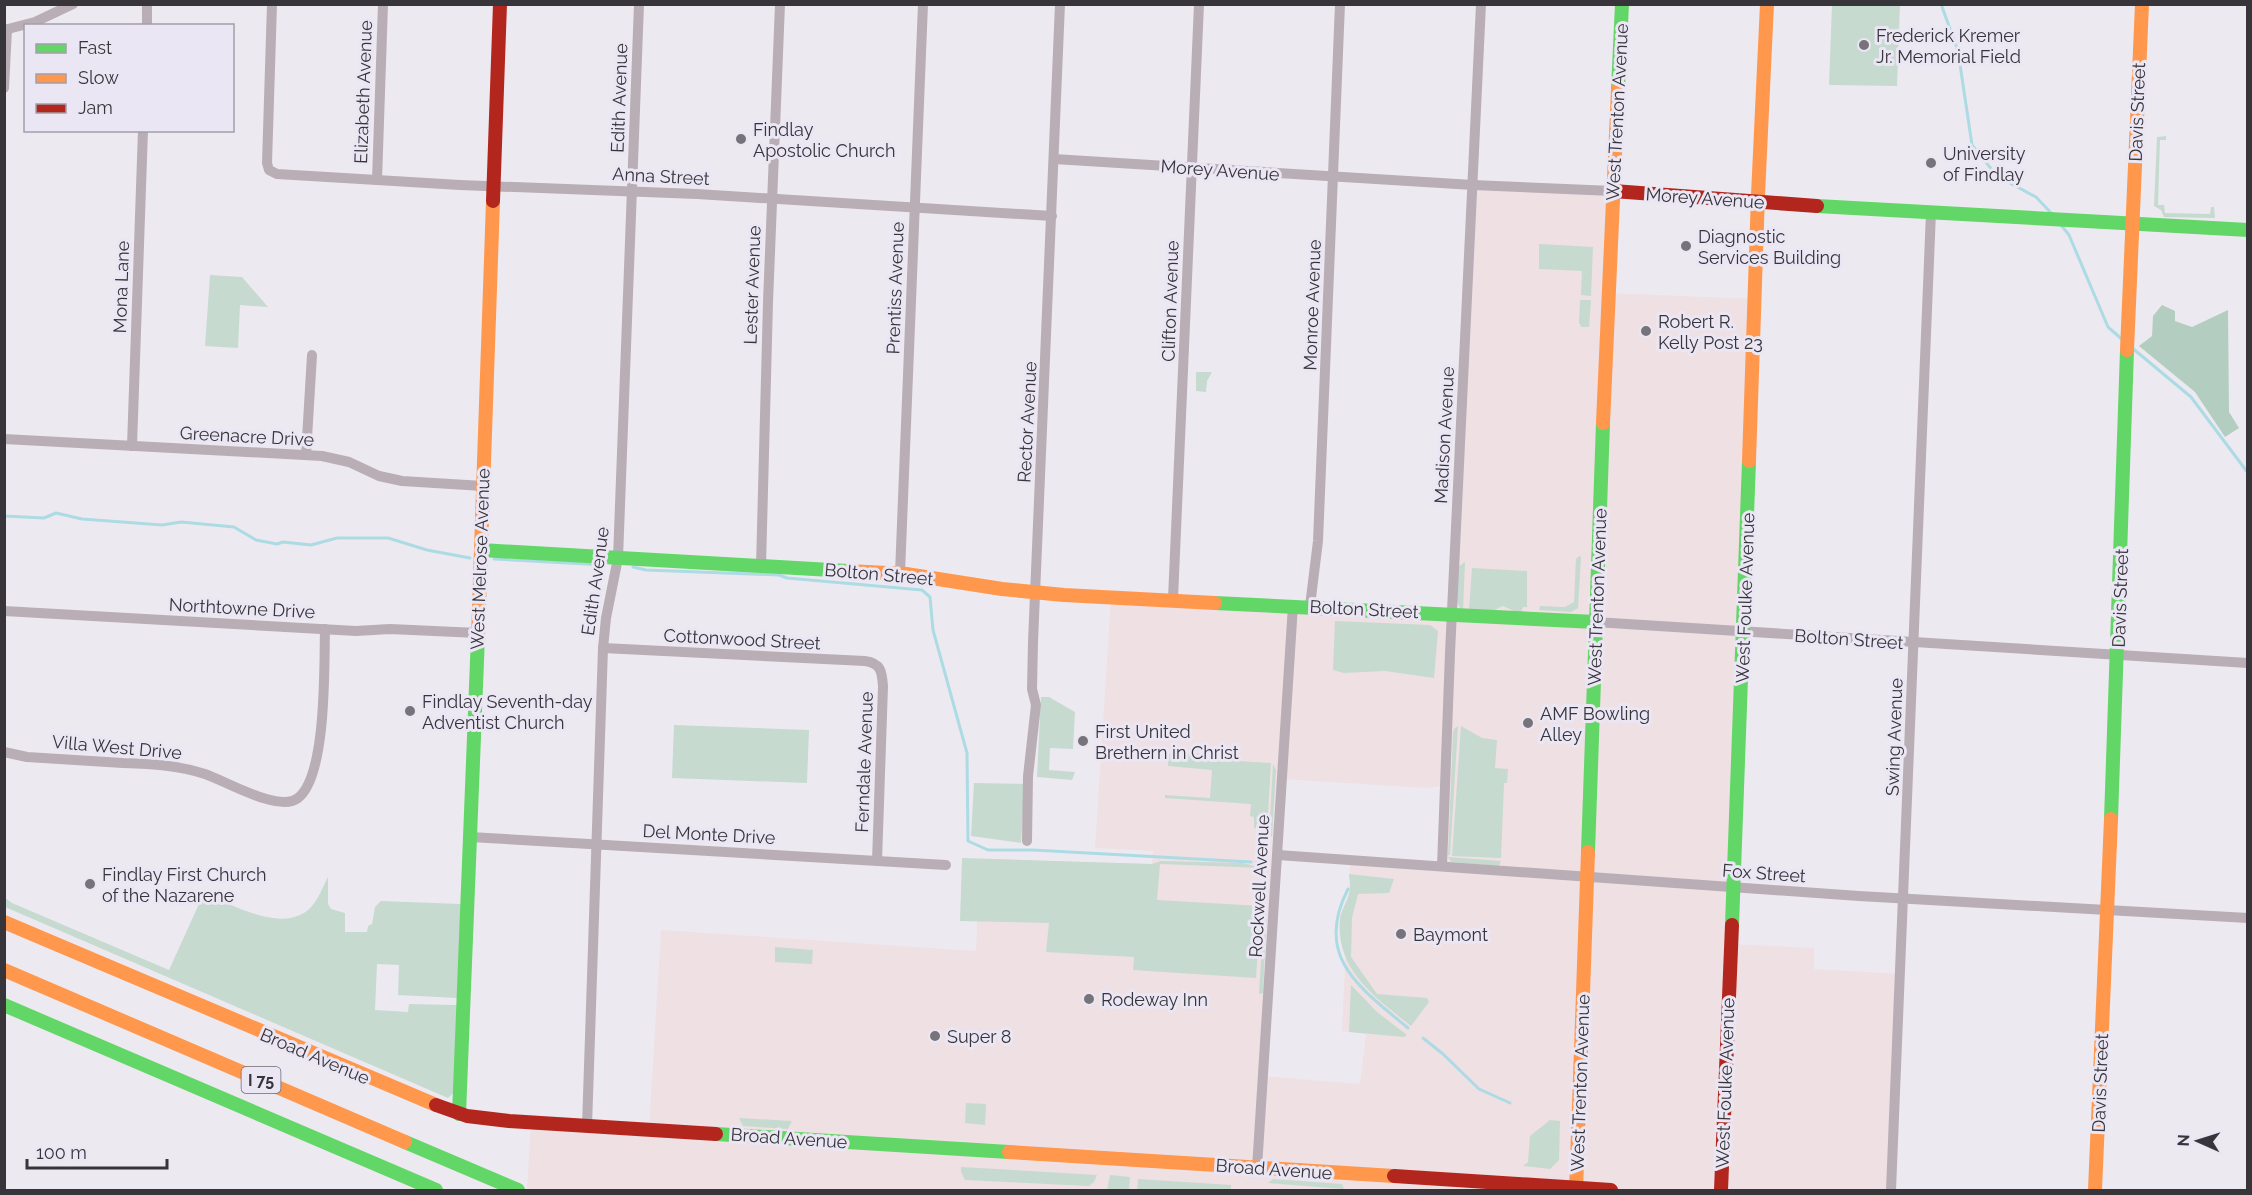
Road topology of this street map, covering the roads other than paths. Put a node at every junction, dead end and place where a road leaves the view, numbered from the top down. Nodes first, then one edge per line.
1 (74, 4) edge
2 (147, 4) edge
3 (272, 4) edge
4 (383, 4) edge
5 (500, 4) edge
6 (639, 4) edge
7 (780, 4) edge
8 (923, 4) edge
9 (1060, 4) edge
10 (1199, 4) edge
11 (1340, 4) edge
12 (1480, 4) edge
13 (1622, 4) edge
14 (1767, 4) edge
15 (2142, 4) edge
16 (27, 24) edge
17 (147, 24) edge
18 (24, 25) edge
19 (6, 29) edge
20 (4, 88) edge
21 (143, 132) edge
22 (1054, 159) junction
23 (1192, 168) junction
24 (1333, 177) junction
25 (377, 180) junction
26 (493, 185) junction
27 (1473, 185) junction
28 (1613, 191) junction
29 (632, 192) junction
30 (772, 199) junction
31 (1758, 202) junction
32 (915, 209) junction
33 (1931, 212) junction
34 (1052, 216) junction
35 (2132, 224) junction
36 (2247, 230) edge
37 (312, 355) dead end
38 (4, 439) edge
39 (132, 446) junction
40 (306, 455) junction
41 (483, 486) junction
42 (481, 550) junction
43 (618, 558) junction
44 (761, 566) junction
45 (900, 573) junction
46 (1035, 592) junction
47 (1173, 599) junction
48 (1293, 605) junction
49 (1310, 606) junction
50 (4, 611) edge
51 (1452, 614) junction
52 (1595, 622) junction
53 (325, 629) junction
54 (1744, 632) junction
55 (478, 633) junction
56 (1914, 643) junction
57 (603, 648) junction
58 (2118, 654) junction
59 (2247, 663) edge
60 (878, 666) joint
61 (4, 752) edge
62 (470, 837) junction
63 (1027, 841) dead end
64 (597, 845) junction
65 (1278, 855) junction
66 (877, 861) junction
67 (946, 865) dead end
68 (1442, 866) junction
69 (1586, 876) junction
70 (1733, 887) junction
71 (1905, 898) junction
72 (2106, 910) junction
73 (2247, 918) edge
74 (4, 922) edge
75 (4, 970) edge
76 (4, 1005) edge
77 (459, 1114) junction
78 (587, 1126) junction
79 (1257, 1168) junction
80 (1576, 1189) edge
81 (436, 1191) edge
82 (518, 1191) edge
83 (1611, 1191) edge
84 (1721, 1191) edge
85 (1892, 1191) edge
86 (2095, 1191) edge

1 - 16 street
2 - 17 street
3 - 25 street, Anna Street
4 - 25 street, Elizabeth Avenue
5 - 26 main road, West Melrose Avenue
6 - 29 street, Edith Avenue
7 - 30 street, Lester Avenue
8 - 32 street, Prentiss Avenue
9 - 22 street, Rector Avenue
10 - 23 street, Clifton Avenue
11 - 24 street, Monroe Avenue
12 - 27 street, Madison Avenue
13 - 28 main road, West Trenton Avenue
14 - 31 main road, West Foulke Avenue
15 - 35 main road, Davis Street
18 - 19 street
19 - 20 street
21 - 39 street, Mona Lane
22 - 23 street, Morey Avenue
22 - 34 street, Rector Avenue
23 - 24 street, Morey Avenue
23 - 47 street, Clifton Avenue
24 - 27 street, Morey Avenue
24 - 49 street, Monroe Avenue
25 - 26 street, Anna Street
26 - 29 street, Anna Street
26 - 41 main road, West Melrose Avenue
27 - 28 street, Morey Avenue
27 - 51 street, Madison Avenue
28 - 31 main road, Morey Avenue
28 - 52 main road, West Trenton Avenue
29 - 30 street, Anna Street
29 - 43 street, Edith Avenue
30 - 32 street, Anna Street
30 - 44 street, Lester Avenue
31 - 33 main road, Morey Avenue
31 - 54 main road, West Foulke Avenue
32 - 34 street, Anna Street
32 - 45 street, Prentiss Avenue
33 - 35 main road, Morey Avenue
33 - 56 street, Swing Avenue
34 - 46 street, Rector Avenue
35 - 36 main road, Morey Avenue
35 - 58 main road, Davis Street
37 - 40 street
38 - 39 street, Greenacre Drive
39 - 40 street, Greenacre Drive
40 - 41 street, Greenacre Drive
41 - 42 main road, West Melrose Avenue
42 - 43 main road, Bolton Street
42 - 55 main road, West Melrose Avenue
43 - 44 main road, Bolton Street
43 - 57 street, Edith Avenue
44 - 45 main road, Bolton Street
45 - 46 main road, Bolton Street
46 - 47 main road, Bolton Street
46 - 63 street, Rector Avenue
47 - 48 main road, Bolton Street
48 - 49 main road, Bolton Street
48 - 65 street, Rockwell Avenue
49 - 51 main road, Bolton Street
50 - 53 street, Northtowne Drive
51 - 52 main road, Bolton Street
51 - 68 street, Madison Avenue
52 - 54 street, Bolton Street
52 - 69 main road, West Trenton Avenue
53 - 55 street, Northtowne Drive
53 - 61 street, Villa West Drive
54 - 56 street, Bolton Street
54 - 70 main road, West Foulke Avenue
55 - 62 main road, West Melrose Avenue
56 - 58 street, Bolton Street
56 - 71 street, Swing Avenue
57 - 60 street, Cottonwood Street
57 - 64 street, Edith Avenue
58 - 59 street, Bolton Street
58 - 72 main road, Davis Street
60 - 66 street, Ferndale Avenue
62 - 64 street, Del Monte Drive
62 - 77 main road, West Melrose Avenue
64 - 66 street, Del Monte Drive
64 - 78 street, Edith Avenue
65 - 68 street, Fox Street
65 - 79 street, Rockwell Avenue
66 - 67 street, Del Monte Drive
68 - 69 street, Fox Street
69 - 70 street, Fox Street
69 - 80 main road, West Trenton Avenue
70 - 71 street, Fox Street
70 - 84 main road, West Foulke Avenue
71 - 72 street, Fox Street
71 - 85 street, Swing Avenue
72 - 73 street, Fox Street
72 - 86 main road, Davis Street
74 - 77 main road, Broad Avenue
75 - 82 main road, I 75
76 - 81 main road, I 75
77 - 78 main road, Broad Avenue
78 - 79 main road, Broad Avenue
79 - 80 main road, Broad Avenue
80 - 83 main road, Broad Avenue

